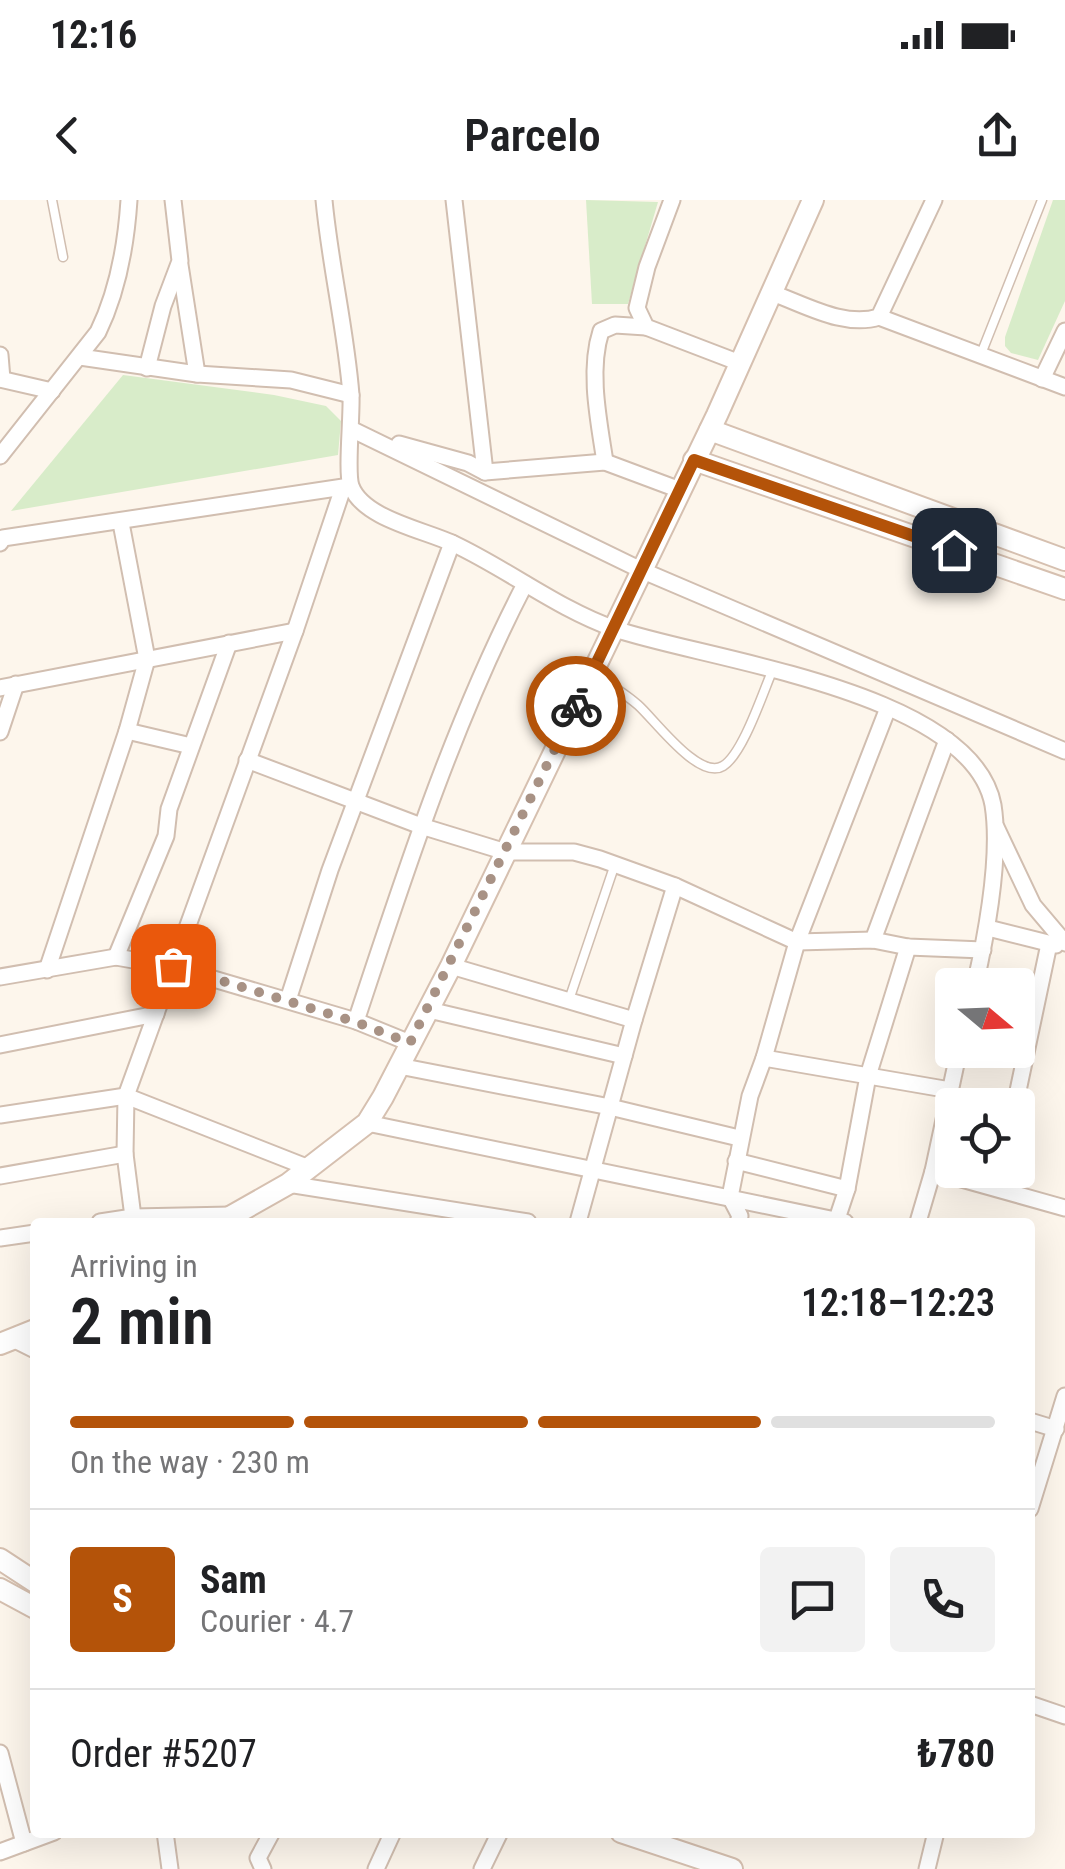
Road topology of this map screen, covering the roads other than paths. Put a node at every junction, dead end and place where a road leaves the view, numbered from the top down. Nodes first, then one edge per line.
1 (52, 200) edge
2 (129, 200) edge
3 (173, 200) edge
4 (324, 200) edge
5 (454, 200) edge
6 (672, 200) edge
7 (814, 200) edge
8 (934, 200) edge
9 (1042, 200) edge
10 (63, 258) dead end
11 (180, 261) junction
12 (772, 293) junction
13 (879, 317) junction
14 (646, 327) junction
15 (1065, 331) edge
16 (0, 355) edge
17 (980, 355) junction
18 (80, 356) junction
19 (740, 364) junction
20 (146, 368) junction
21 (197, 374) junction
22 (1, 379) edge
23 (1042, 379) junction
24 (1065, 387) edge
25 (52, 391) junction
26 (351, 395) junction
27 (351, 429) junction
28 (710, 430) junction
29 (0, 456) edge
30 (694, 460) junction
31 (605, 462) junction
32 (485, 472) junction
33 (347, 487) junction
34 (680, 490) junction
35 (121, 523) junction
36 (452, 542) junction
37 (0, 543) edge
38 (1065, 560) edge
39 (641, 570) junction
40 (525, 584) junction
41 (1065, 589) edge
42 (614, 628) junction
43 (295, 631) junction
44 (229, 643) junction
45 (147, 659) junction
46 (773, 669) junction
47 (592, 673) junction
48 (8, 686) edge
49 (888, 708) junction
50 (127, 731) junction
51 (0, 732) edge
52 (948, 740) junction
53 (191, 746) junction
54 (1065, 751) edge
55 (247, 760) junction
56 (356, 802) junction
57 (993, 822) junction
58 (422, 826) junction
59 (506, 852) junction
60 (615, 864) junction
61 (675, 886) junction
62 (988, 928) junction
63 (873, 940) junction
64 (797, 942) junction
65 (1060, 945) edge
66 (908, 947) junction
67 (983, 950) junction
68 (116, 956) junction
69 (173, 966) junction
70 (451, 966) junction
71 (979, 968) edge
72 (48, 970) junction
73 (0, 977) edge
74 (288, 1000) junction
75 (569, 1000) junction
76 (428, 1010) junction
77 (156, 1014) junction
78 (634, 1020) junction
79 (356, 1022) junction
80 (410, 1043) junction
81 (0, 1045) edge
82 (624, 1056) junction
83 (764, 1058) junction
84 (400, 1066) junction
85 (868, 1076) junction
86 (938, 1088) edge
87 (1021, 1088) edge
88 (126, 1096) junction
89 (610, 1107) junction
90 (0, 1114) edge
91 (367, 1123) junction
92 (739, 1138) junction
93 (125, 1154) junction
94 (736, 1161) junction
95 (935, 1161) edge
96 (309, 1168) junction
97 (595, 1169) junction
98 (933, 1171) joint
99 (0, 1176) edge
100 (288, 1184) junction
101 (996, 1188) edge
102 (847, 1190) junction
103 (730, 1197) junction
104 (1065, 1208) edge
105 (132, 1218) edge
106 (230, 1218) edge
107 (503, 1218) edge
108 (579, 1218) edge
109 (739, 1218) edge
110 (822, 1218) edge
111 (840, 1218) edge
112 (919, 1218) edge
113 (30, 1234) edge
114 (0, 1238) edge
115 (1065, 1398) edge
116 (1035, 1422) edge
117 (1056, 1428) junction
118 (1035, 1493) edge
119 (0, 1559) edge
120 (30, 1579) edge
121 (0, 1589) edge
122 (30, 1605) edge
123 (1035, 1706) edge
124 (1065, 1716) edge
125 (0, 1753) edge
126 (38, 1838) edge
127 (166, 1838) edge
128 (269, 1838) edge
129 (389, 1838) edge
130 (497, 1838) edge
131 (639, 1838) edge
132 (935, 1838) edge
133 (24, 1843) junction
134 (0, 1852) edge
135 (170, 1869) edge
136 (263, 1869) edge
137 (376, 1869) edge
138 (482, 1869) edge
139 (732, 1869) edge
140 (927, 1869) edge

1 - 10 lane
2 - 18 street
3 - 11 street
4 - 26 street
5 - 32 street
6 - 14 street
7 - 12 street
8 - 13 street
9 - 17 lane
11 - 20 street
11 - 21 street
12 - 13 street
12 - 19 street
13 - 17 street
14 - 19 street
14 - 31 street
15 - 23 street
16 - 22 street
17 - 23 street
18 - 20 street
18 - 25 street
19 - 28 street
20 - 21 street
21 - 26 street
22 - 25 street
23 - 24 street
25 - 29 street
26 - 27 street
27 - 32 street
27 - 33 street
27 - 39 street
28 - 30 street
28 - 38 street
30 - 34 street
30 - 41 street
31 - 32 street
31 - 34 street
33 - 35 street
33 - 36 street
33 - 43 street
34 - 39 street
35 - 37 street
35 - 45 street
36 - 40 street
36 - 56 street
39 - 42 street
39 - 54 street
40 - 42 street
40 - 58 street
42 - 46 street
42 - 47 street
43 - 44 street
43 - 55 street
44 - 45 street
44 - 53 street
45 - 48 street
45 - 50 street
46 - 47 lane
46 - 49 street
47 - 59 street
48 - 51 street
49 - 52 street
49 - 64 street
50 - 53 street
50 - 72 street
52 - 57 street
52 - 63 street
53 - 68 street
55 - 56 street
55 - 69 street
56 - 58 street
56 - 74 street
57 - 62 street
57 - 65 street
58 - 59 street
58 - 79 street
59 - 60 street
59 - 70 street
60 - 61 street
60 - 75 lane
61 - 64 street
61 - 78 street
62 - 65 street
62 - 67 street
63 - 64 street
63 - 66 street
64 - 83 street
65 - 87 street
66 - 67 street
66 - 85 street
67 - 71 street
68 - 69 street
68 - 72 street
69 - 74 street
69 - 77 street
70 - 75 street
70 - 76 street
72 - 73 street
74 - 79 street
75 - 78 street
76 - 80 street
76 - 82 street
77 - 81 street
77 - 88 street
78 - 82 street
79 - 80 street
80 - 84 street
82 - 89 street
83 - 85 street
83 - 92 street
84 - 89 street
84 - 91 street
85 - 86 street
85 - 102 street
88 - 90 street
88 - 93 street
88 - 96 street
89 - 92 street
89 - 97 street
91 - 96 street
91 - 97 street
92 - 94 street
93 - 99 street
93 - 105 street
94 - 102 street
94 - 103 street
95 - 98 street
96 - 100 street
97 - 103 street
97 - 108 street
98 - 112 street
100 - 106 street
100 - 107 street
101 - 104 street
102 - 111 street
103 - 109 street
103 - 110 street
113 - 114 street
115 - 117 street
116 - 117 street
117 - 118 street
119 - 120 street
121 - 122 street
123 - 124 street
125 - 133 street
126 - 133 street
127 - 135 street
128 - 136 street
129 - 137 street
130 - 138 street
131 - 139 street
132 - 140 street
133 - 134 street

